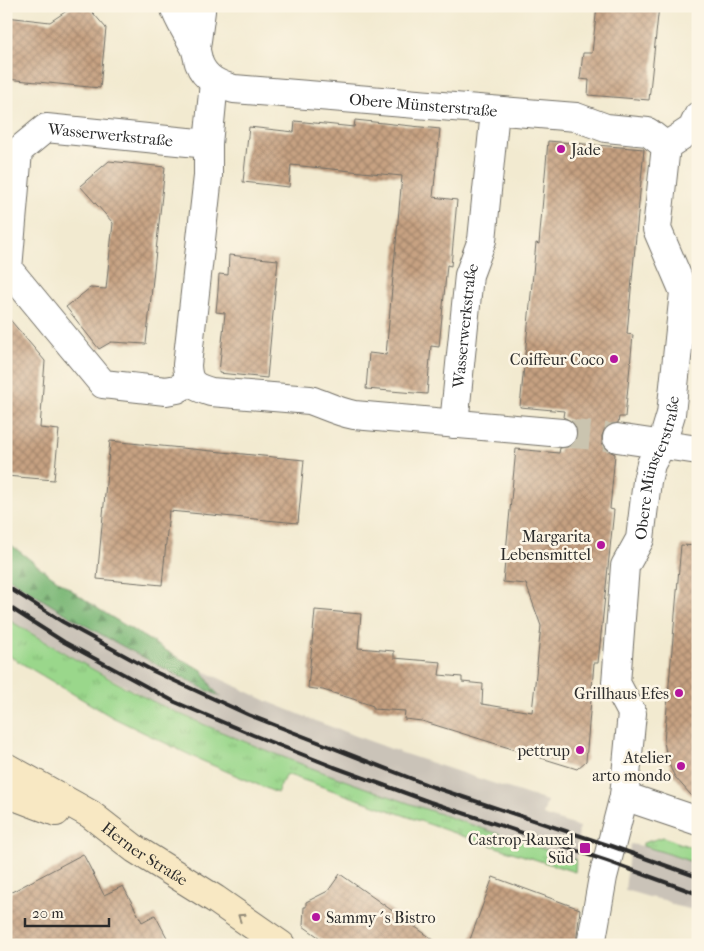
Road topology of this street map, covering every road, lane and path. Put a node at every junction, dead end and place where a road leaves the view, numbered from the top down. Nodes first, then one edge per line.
1 (174, 6) edge
2 (201, 6) edge
3 (196, 48) junction
4 (214, 82) junction
5 (495, 111) junction
6 (698, 116) edge
7 (208, 144) junction
8 (666, 146) junction
9 (190, 382) junction
10 (454, 424) junction
11 (562, 433) tunnel mouth
12 (617, 438) tunnel mouth
13 (662, 444) junction
14 (698, 450) edge
15 (6, 767) edge
16 (6, 792) edge
17 (624, 796) junction
18 (698, 821) edge
19 (134, 848) junction
20 (281, 945) edge
21 (591, 945) edge

1 - 3 street
2 - 3 street
3 - 4 street
4 - 5 street, Obere Münsterstraße
4 - 7 street
5 - 8 street, Obere Münsterstraße
5 - 10 street, Wasserwerkstraße
6 - 8 street
7 - 9 street
7 - 9 street, Wasserwerkstraße
8 - 13 street, Obere Münsterstraße
9 - 10 street
10 - 11 street
12 - 13 street
13 - 14 street
13 - 17 street, Obere Münsterstraße
15 - 19 street, Herner Straße
16 - 19 street
17 - 18 street
17 - 21 street, Obere Münsterstraße
20 -> 19 street, Herner Straße

